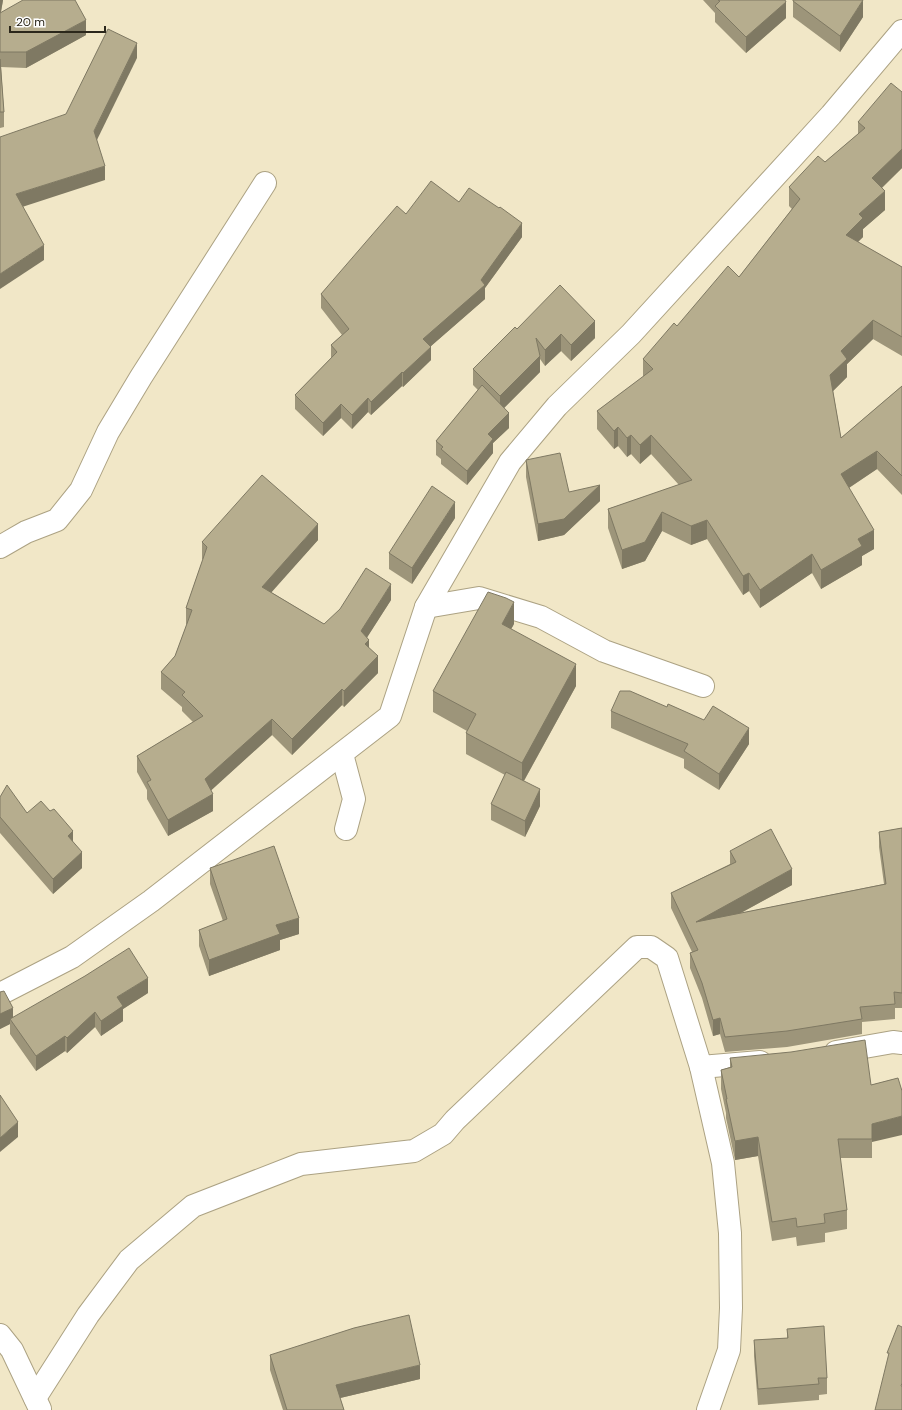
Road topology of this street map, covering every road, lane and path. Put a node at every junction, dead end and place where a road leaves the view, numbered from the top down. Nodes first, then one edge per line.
1 (902, 31) edge
2 (265, 183) dead end
3 (0, 547) edge
4 (426, 607) junction
5 (702, 686) dead end
6 (342, 754) junction
7 (346, 829) dead end
8 (0, 994) edge
9 (902, 1043) edge
10 (820, 1054) edge
11 (782, 1060) edge
12 (701, 1067) junction
13 (0, 1335) edge
14 (38, 1404) edge
15 (708, 1410) edge

1 - 4 street
2 - 3 street
4 - 5 street
4 - 6 street
6 - 7 street
6 - 8 street
9 - 10 street
11 - 12 street
12 - 14 street
12 - 15 street
13 - 14 street

